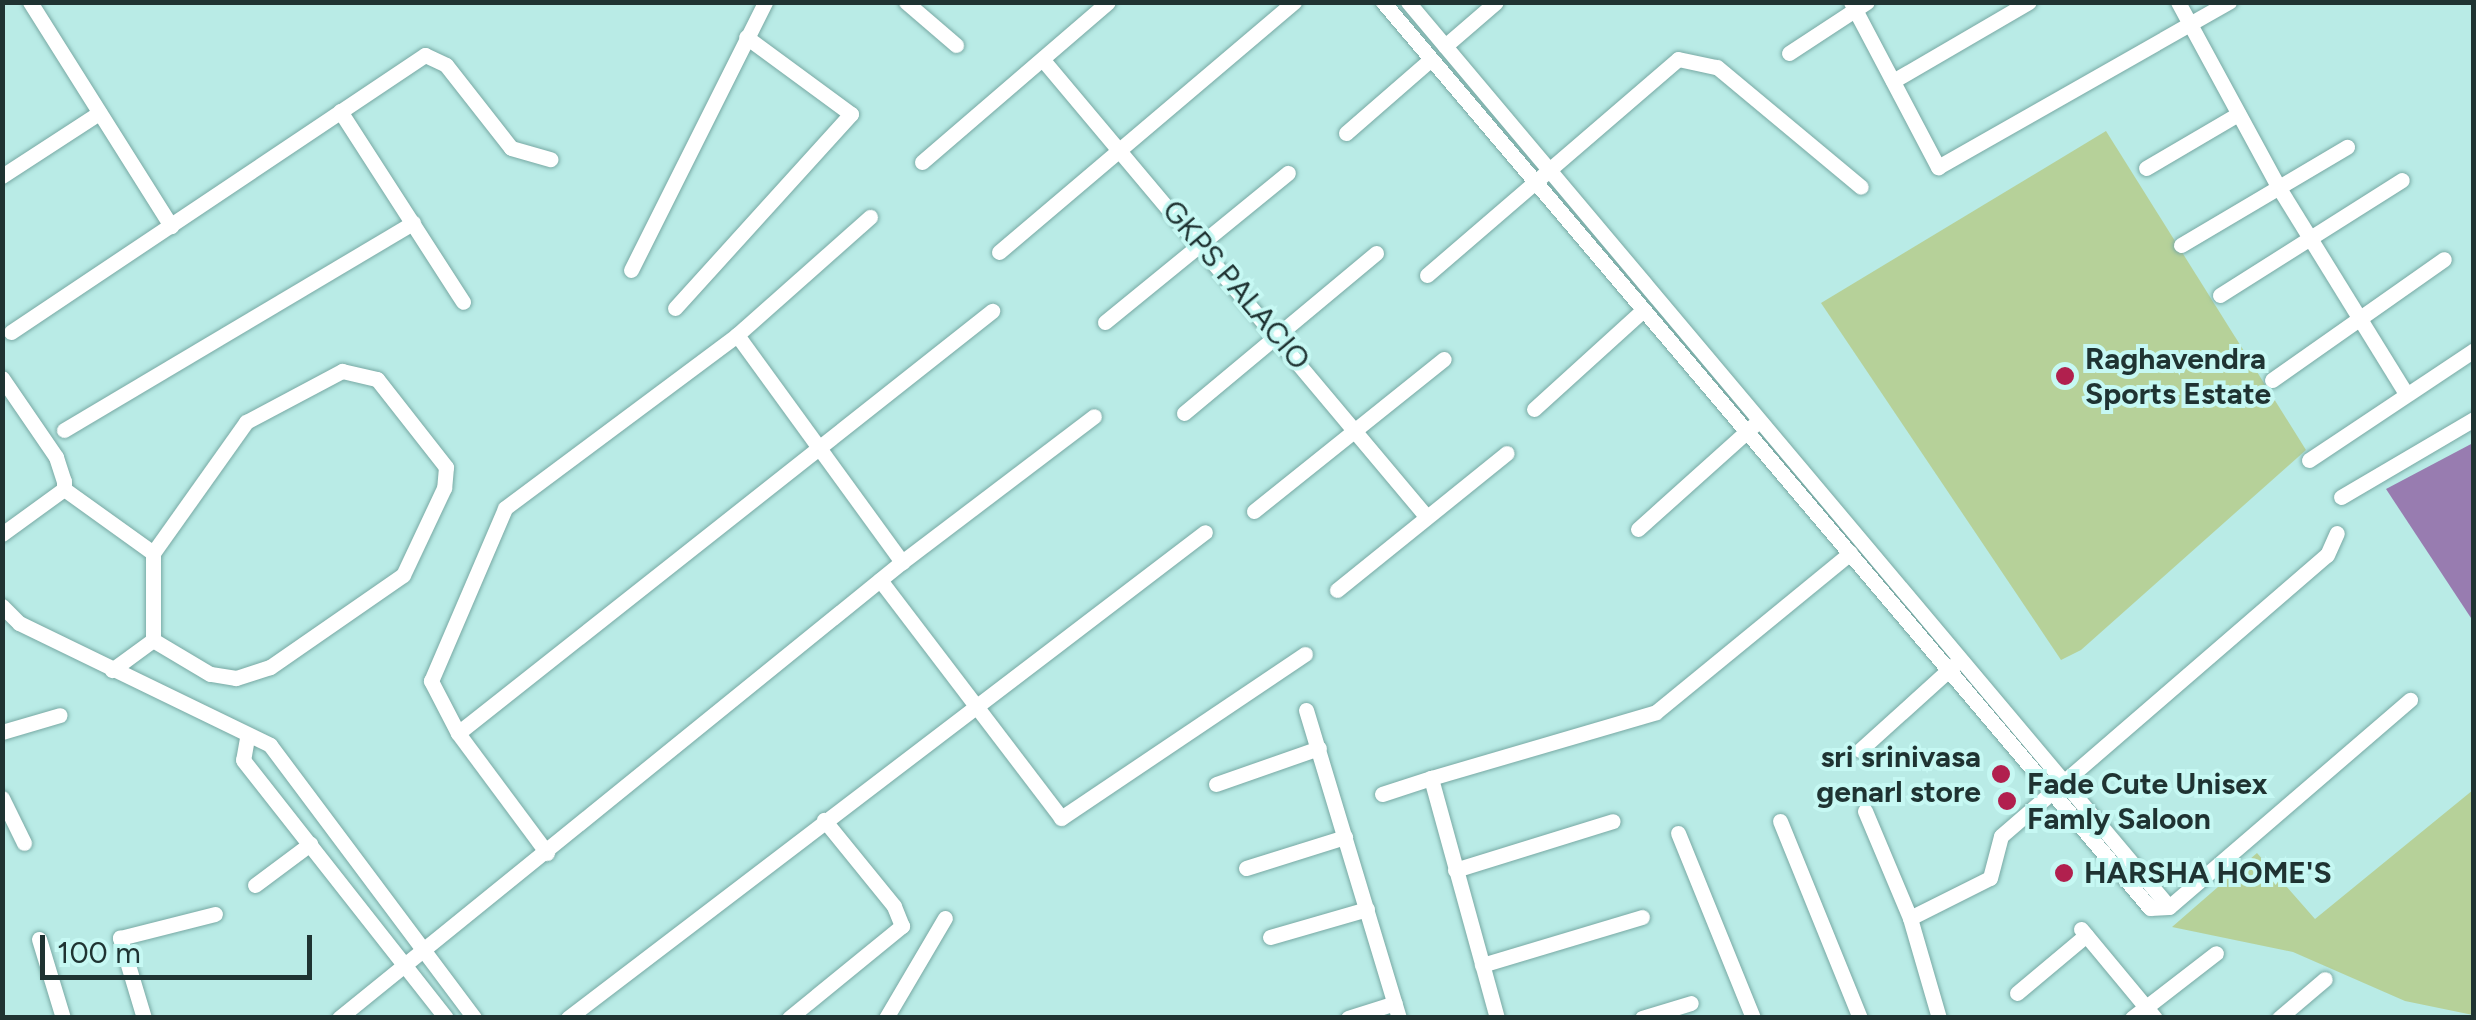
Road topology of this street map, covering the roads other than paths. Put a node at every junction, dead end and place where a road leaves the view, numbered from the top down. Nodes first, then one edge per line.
1 (30, 2) edge
2 (765, 2) edge
3 (906, 2) edge
4 (1108, 2) edge
5 (1294, 2) edge
6 (1382, 2) edge
7 (1408, 2) edge
8 (1496, 2) edge
9 (2028, 2) edge
10 (2178, 2) edge
11 (2229, 2) edge
12 (1858, 5) edge
13 (2190, 25) junction
14 (746, 37) junction
15 (956, 45) dead end
16 (1445, 46) junction
17 (1789, 54) dead end
18 (1042, 60) junction
19 (1430, 60) junction
20 (1893, 81) junction
21 (340, 111) junction
22 (99, 114) junction
23 (2238, 114) junction
24 (1346, 133) dead end
25 (2346, 147) dead end
26 (1121, 148) junction
27 (550, 159) dead end
28 (922, 162) dead end
29 (1552, 167) junction
30 (2146, 168) dead end
31 (1288, 173) dead end
32 (2, 176) edge
33 (2402, 180) dead end
34 (1535, 181) junction
35 (1861, 187) dead end
36 (2279, 188) junction
37 (870, 217) dead end
38 (414, 223) junction
39 (170, 226) junction
40 (2310, 238) junction
41 (1201, 243) junction
42 (2181, 245) dead end
43 (998, 252) dead end
44 (1376, 253) dead end
45 (2444, 258) dead end
46 (631, 270) dead end
47 (1426, 276) dead end
48 (2220, 295) dead end
49 (464, 302) dead end
50 (674, 308) dead end
51 (992, 311) dead end
52 (1642, 311) junction
53 (2359, 319) junction
54 (1105, 322) dead end
55 (11, 332) dead end
56 (1278, 334) junction
57 (737, 335) junction
58 (2474, 350) edge
59 (1444, 359) dead end
60 (2, 378) edge
61 (2272, 380) dead end
62 (2406, 394) junction
63 (1534, 409) dead end
64 (1184, 413) dead end
65 (1094, 416) dead end
66 (1762, 418) junction
67 (2474, 419) edge
68 (64, 430) dead end
69 (1358, 430) junction
70 (1747, 430) junction
71 (820, 452) junction
72 (1507, 452) dead end
73 (2310, 460) dead end
74 (64, 489) junction
75 (2341, 496) dead end
76 (1254, 511) dead end
77 (1426, 515) junction
78 (1638, 529) dead end
79 (1205, 532) dead end
80 (2338, 532) dead end
81 (2, 534) edge
82 (153, 553) junction
83 (1850, 554) junction
84 (902, 562) junction
85 (880, 580) junction
86 (1337, 590) dead end
87 (2, 606) edge
88 (153, 640) junction
89 (1305, 654) dead end
90 (1963, 658) junction
91 (112, 670) junction
92 (1949, 670) junction
93 (2410, 700) dead end
94 (974, 708) junction
95 (1306, 710) dead end
96 (60, 715) dead end
97 (2, 732) edge
98 (458, 733) junction
99 (247, 738) junction
100 (1319, 748) junction
101 (1860, 750) dead end
102 (1431, 778) junction
103 (2068, 782) junction
104 (1216, 784) dead end
105 (1382, 794) dead end
106 (2052, 796) junction
107 (2, 798) edge
108 (1865, 811) dead end
109 (824, 820) junction
110 (1780, 821) dead end
111 (1613, 822) dead end
112 (1678, 833) dead end
113 (1346, 837) junction
114 (24, 843) dead end
115 (310, 844) junction
116 (546, 853) junction
117 (1246, 868) dead end
118 (1455, 870) junction
119 (255, 886) dead end
120 (2169, 906) junction
121 (1367, 908) junction
122 (215, 914) dead end
123 (1642, 917) dead end
124 (945, 918) dead end
125 (1910, 918) junction
126 (1270, 937) dead end
127 (39, 940) dead end
128 (425, 952) junction
129 (2216, 953) dead end
130 (1482, 965) junction
131 (406, 968) junction
132 (2325, 979) dead end
133 (2018, 992) dead end
134 (1691, 1003) dead end
135 (1397, 1010) edge
136 (2150, 1012) edge
137 (63, 1018) edge
138 (144, 1018) edge
139 (340, 1018) edge
140 (446, 1018) edge
141 (474, 1018) edge
142 (568, 1018) edge
143 (789, 1018) edge
144 (886, 1018) edge
145 (1348, 1018) edge
146 (1497, 1018) edge
147 (1642, 1018) edge
148 (1753, 1018) edge
149 (1860, 1018) edge
150 (1939, 1018) edge
151 (2132, 1018) edge
152 (2278, 1018) edge

1 - 22 street
2 - 14 street
3 - 15 street
4 - 18 street
5 - 26 street
6 - 19 street
7 - 16 street
8 - 16 street
9 - 20 street
10 - 13 street
11 - 13 street
12 - 17 street
12 - 20 street
13 - 20 street
13 - 23 street
14 - 46 street
14 - 50 street
16 - 29 street
18 - 26 street, GKPS PALACIO
18 - 28 street
19 - 24 street
19 - 34 street
21 - 27 street
21 - 38 street
21 - 39 street
22 - 32 street
22 - 39 street
23 - 30 street
23 - 36 street
25 - 36 street
26 - 41 street, GKPS PALACIO
26 - 43 street
29 - 34 street
29 - 35 street
29 - 66 street
31 - 41 street
33 - 40 street
34 - 47 street
34 - 52 street
36 - 40 street
36 - 42 street
37 - 57 street
38 - 49 street
38 - 68 street
39 - 55 street
40 - 48 street
40 - 53 street
41 - 54 street
41 - 56 street, GKPS PALACIO
44 - 56 street
45 - 53 street
51 - 71 street
52 - 63 street
52 - 70 street
53 - 61 street
53 - 62 street
56 - 64 street
56 - 69 street, GKPS PALACIO
57 - 71 street
57 - 98 street
58 - 62 street
59 - 69 street
60 - 74 street
62 - 73 street
65 - 84 street
66 - 70 street
66 - 90 street
67 - 75 street
69 - 76 street
69 - 77 street, GKPS PALACIO
70 - 78 street
70 - 83 street
71 - 84 street
71 - 98 street
72 - 77 street
74 - 81 street
74 - 82 street
77 - 86 street
79 - 94 street
80 - 103 street
82 - 88 street
82 - 88 street
83 - 92 street
83 - 102 street
84 - 85 street
85 - 94 street
85 - 116 street
87 - 91 street
88 - 91 street
89 - 94 street
90 - 92 street
90 - 103 street
91 - 99 street
92 - 101 street
92 - 106 street
93 - 120 street
94 - 109 street
95 - 100 street
96 - 97 street
98 - 116 street
99 - 115 street
99 - 128 street
100 - 104 street
100 - 113 street
102 - 105 street
102 - 118 street
103 - 106 street
103 - 120 street
106 - 120 street
106 - 125 street
107 - 114 street
108 - 125 street
109 - 142 street
109 - 143 street
110 - 149 street
111 - 118 street
112 - 148 street
113 - 117 street
113 - 121 street
115 - 119 street
115 - 131 street
116 - 128 street
118 - 130 street
121 - 126 street
121 - 135 street
122 - 138 street
123 - 130 street
124 - 144 street
125 - 150 street
127 - 137 street
128 - 131 street
128 - 141 street
129 - 136 street
130 - 146 street
131 - 139 street
131 - 140 street
132 - 152 street
133 - 136 street
134 - 147 street
135 - 145 street
136 - 151 street

